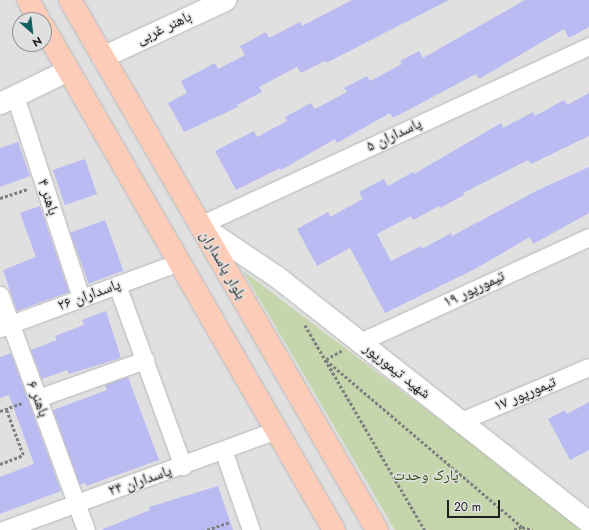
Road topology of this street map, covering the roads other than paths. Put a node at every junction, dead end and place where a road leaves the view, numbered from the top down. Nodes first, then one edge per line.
1 (28, 0) edge
2 (70, 0) edge
3 (225, 0) edge
4 (35, 12) edge
5 (52, 42) edge
6 (589, 46) edge
7 (102, 57) junction
8 (68, 70) junction
9 (7, 99) edge
10 (200, 225) junction
11 (589, 237) edge
12 (179, 262) junction
13 (117, 285) junction
14 (0, 295) edge
15 (81, 298) junction
16 (5, 326) edge
17 (360, 342) junction
18 (144, 360) junction
19 (589, 367) edge
20 (38, 398) junction
21 (460, 421) junction
22 (276, 430) junction
23 (223, 450) junction
24 (183, 466) junction
25 (77, 503) junction
26 (589, 522) edge
27 (248, 523) edge
28 (3, 530) edge
29 (86, 530) edge
30 (334, 530) edge
31 (377, 530) edge

1 - 4 main road
2 - 7 main road, بلوار پاسداران
3 - 7 street, باهنر غربی
5 - 8 main road
6 - 10 street, پاسداران ۵
7 - 10 main road, بلوار پاسداران
8 - 9 street
8 - 12 main road
9 - 15 street, باهنر ۴
10 - 17 street, شهید تیمورپور
10 - 31 main road, بلوار پاسداران
11 - 17 street, تیمورپور ۱۹
12 - 13 street, پاسداران ۲۶
12 - 22 main road
13 - 15 street, پاسداران ۲۶
13 - 18 street
14 - 16 street, باهنر ۶
15 - 16 street, پاسداران ۲۶
16 - 20 street, باهنر ۶
17 - 21 street, شهید تیمورپور
18 - 20 street
18 - 24 street
19 - 21 street, تیمورپور ۱۷
20 - 25 street, باهنر ۶
21 - 26 street, شهید تیمورپور
22 - 23 street, پاسداران ۲۴
22 - 30 main road
23 - 24 street, پاسداران ۲۴
23 - 27 street
24 - 25 street, پاسداران ۲۴
25 - 28 street, پاسداران ۲۴
25 - 29 street, باهنر ۶

